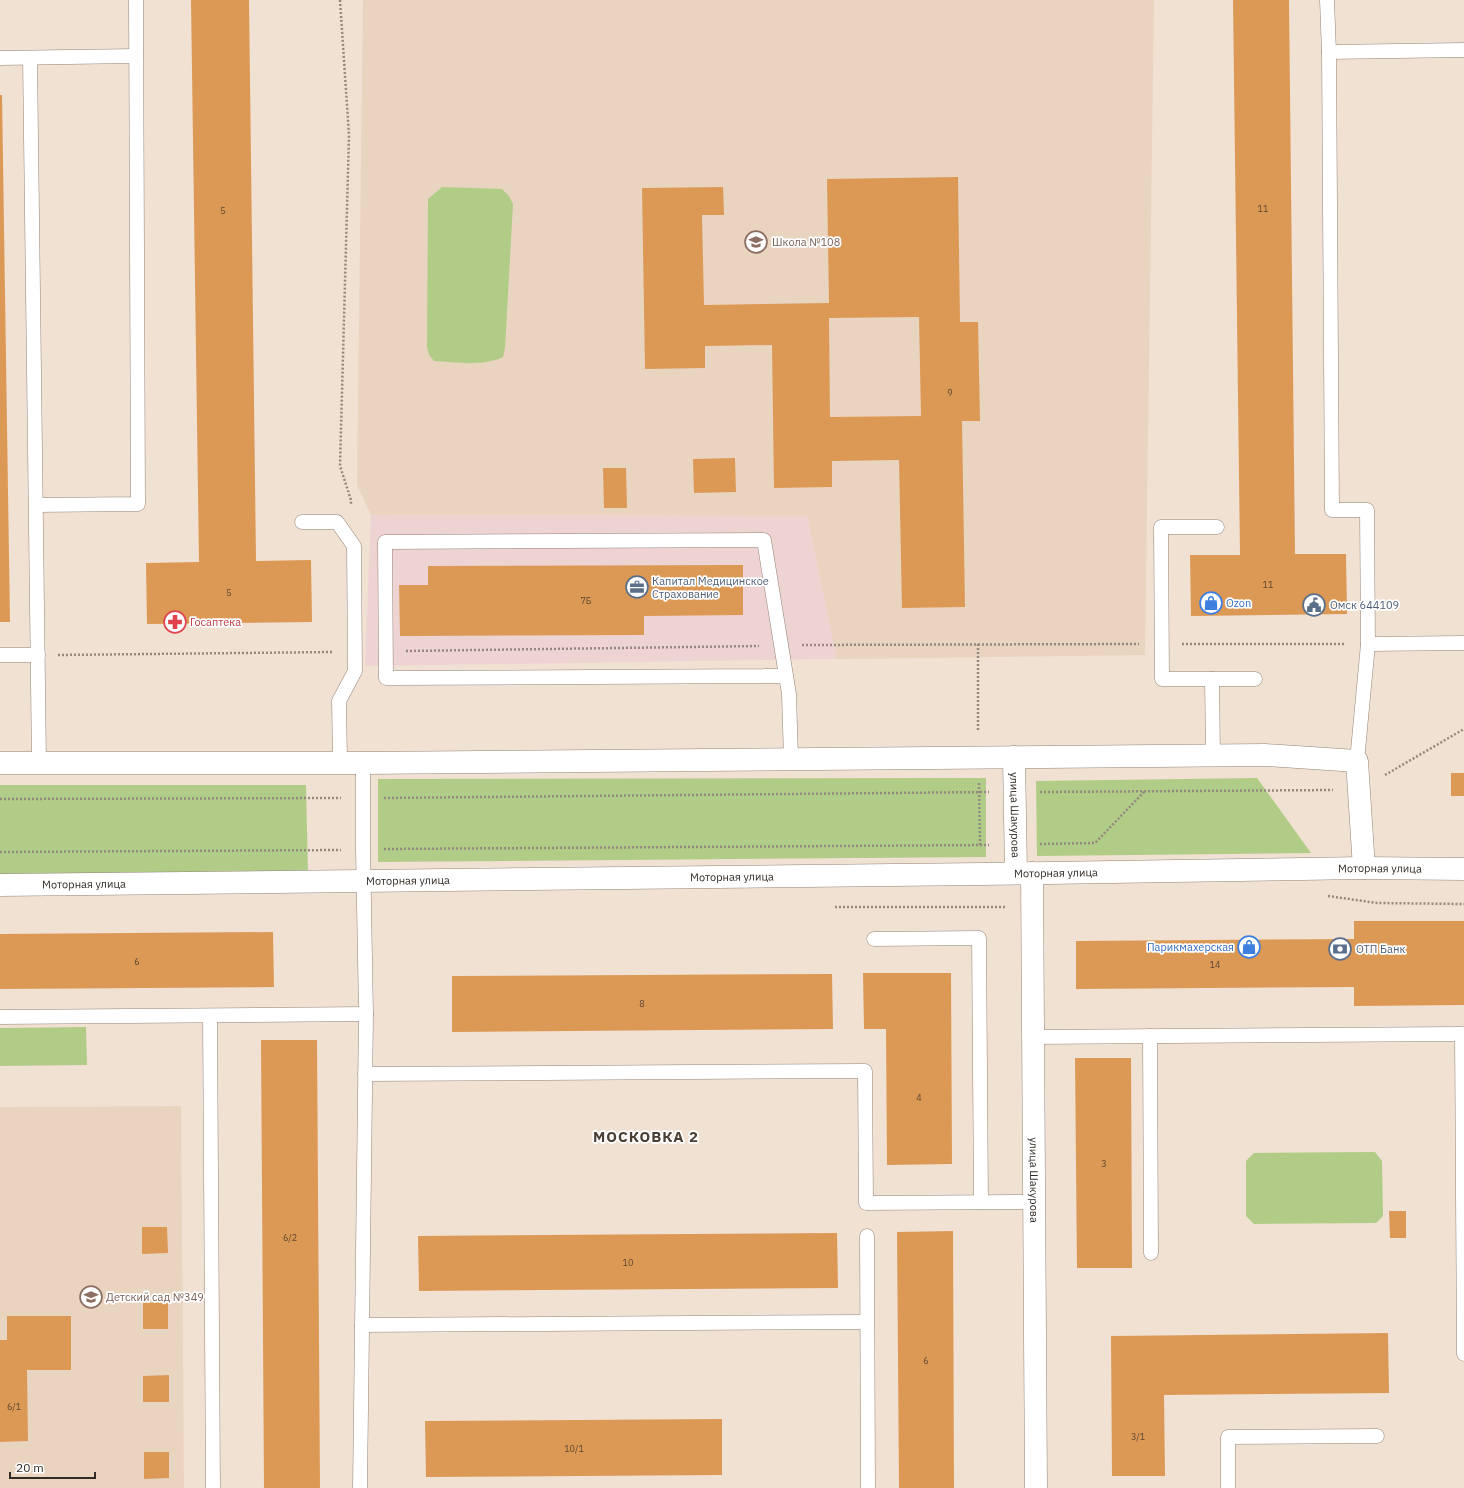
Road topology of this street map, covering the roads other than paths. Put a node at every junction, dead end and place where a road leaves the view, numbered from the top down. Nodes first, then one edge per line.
1 (136, 0) edge
2 (1327, 0) edge
3 (1464, 50) edge
4 (1329, 52) junction
5 (136, 56) junction
6 (0, 58) edge
7 (30, 58) junction
8 (36, 505) junction
9 (302, 522) dead end
10 (1217, 528) dead end
11 (1464, 643) edge
12 (1368, 644) junction
13 (0, 655) edge
14 (38, 655) junction
15 (786, 676) junction
16 (1212, 678) junction
17 (1255, 678) dead end
18 (1213, 756) junction
19 (1014, 757) junction
20 (791, 759) junction
21 (1357, 761) junction
22 (0, 763) edge
23 (39, 763) junction
24 (340, 763) junction
25 (363, 763) junction
26 (1364, 868) junction
27 (1464, 869) edge
28 (1024, 873) junction
29 (364, 880) junction
30 (0, 885) edge
31 (874, 939) dead end
32 (366, 1014) junction
33 (210, 1016) junction
34 (0, 1017) edge
35 (1150, 1036) junction
36 (1033, 1037) junction
37 (365, 1074) junction
38 (981, 1202) junction
39 (1034, 1202) junction
40 (867, 1236) dead end
41 (1151, 1253) dead end
42 (867, 1322) junction
43 (362, 1325) junction
44 (1464, 1354) edge
45 (1377, 1436) dead end
46 (213, 1488) edge
47 (360, 1488) edge
48 (868, 1488) edge
49 (1036, 1488) edge
50 (1228, 1488) edge

1 - 5 lane
2 - 4 lane
3 - 4 lane
4 - 12 lane
5 - 7 lane
5 - 8 lane
6 - 7 lane
7 - 8 lane
8 - 14 lane
9 - 24 lane
10 - 16 lane
11 - 12 lane
12 - 21 lane
13 - 14 lane
14 - 23 lane
15 - 15 lane
15 - 20 lane
16 - 17 lane
16 - 18 lane
18 - 19 street
18 - 21 street
19 - 20 street
19 - 28 street, улица Шакурова
20 - 25 street
21 - 26 street
22 - 23 street
23 - 24 street
24 - 25 street
25 - 29 lane
26 - 27 street, Моторная улица
26 - 28 street, Моторная улица
28 - 29 street, Моторная улица
28 - 36 street, улица Шакурова
29 - 30 street, Моторная улица
29 - 32 lane
31 - 38 lane
32 - 33 lane
32 - 37 lane
33 - 34 lane
33 - 46 lane
35 - 36 lane
35 - 41 lane
35 - 44 lane
36 - 39 street, улица Шакурова
37 - 38 lane
37 - 43 lane
38 - 39 lane
39 - 49 street, улица Шакурова
40 - 42 lane
42 - 43 lane
42 - 48 lane
43 - 47 lane
45 - 50 lane

